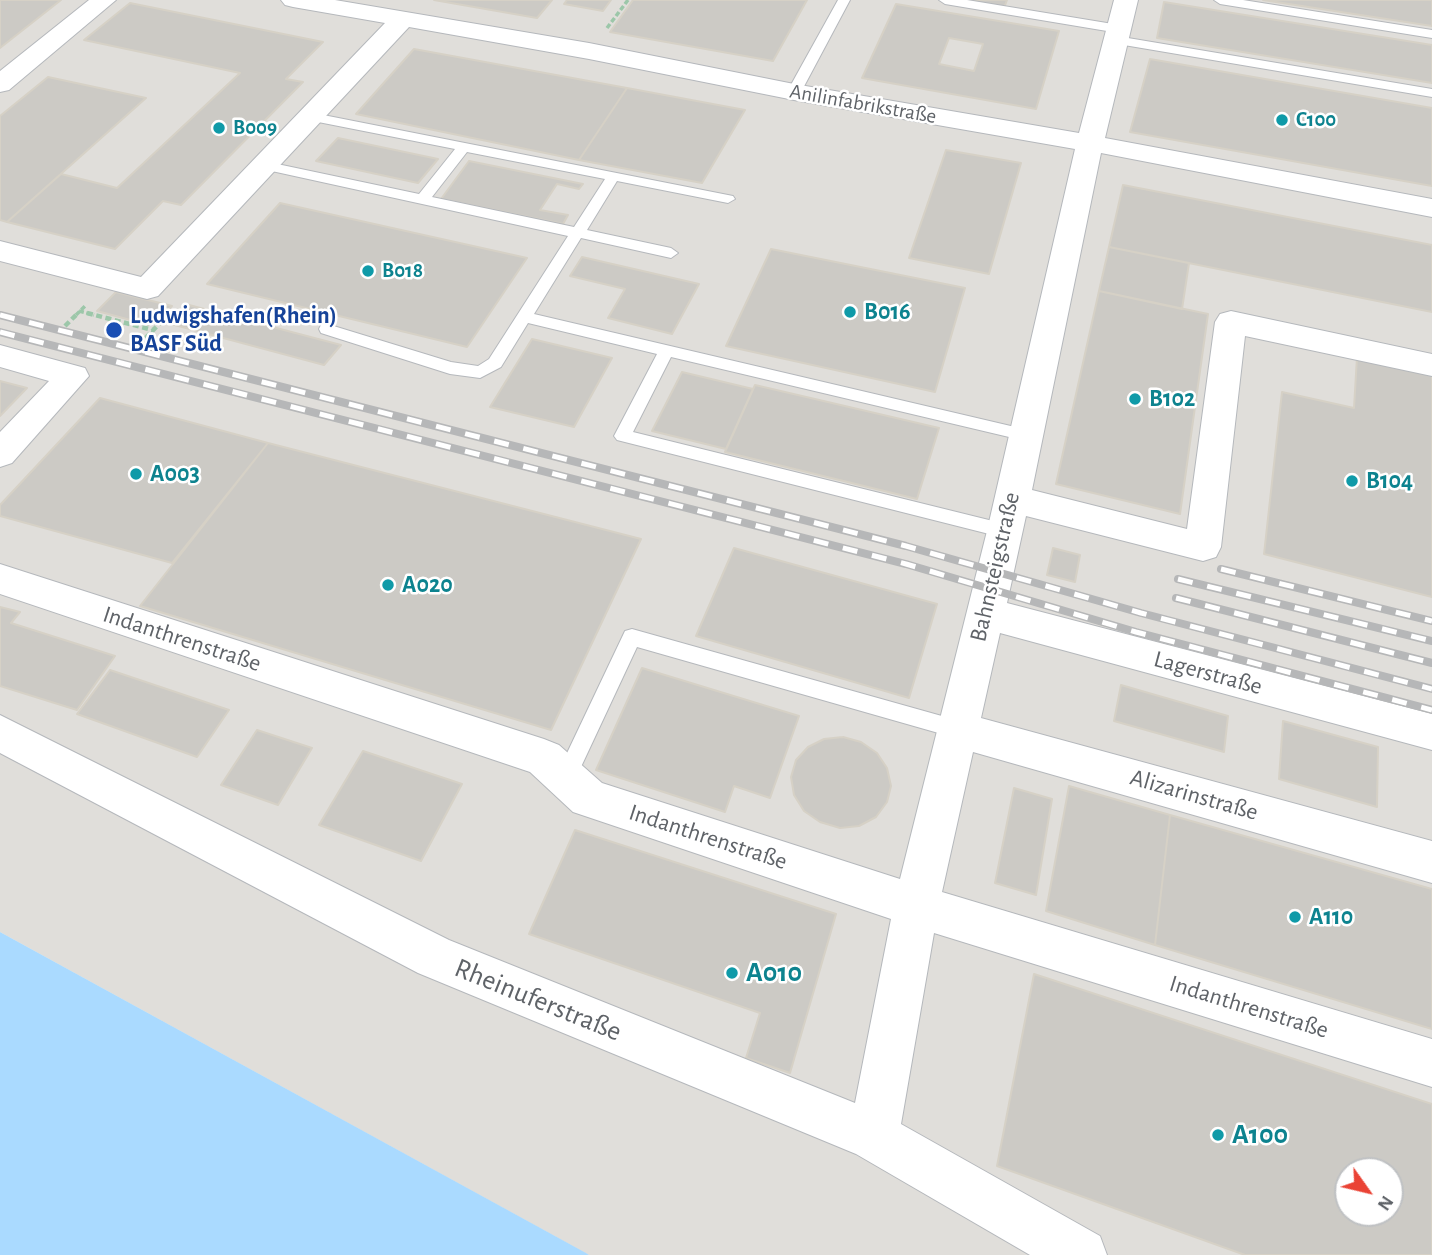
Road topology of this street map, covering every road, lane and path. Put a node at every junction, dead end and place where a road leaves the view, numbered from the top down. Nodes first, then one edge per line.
1 (104, 0) edge
2 (293, 0) edge
3 (844, 0) edge
4 (945, 0) edge
5 (1126, 0) edge
6 (1220, 0) edge
7 (402, 20) junction
8 (1118, 34) junction
9 (1432, 34) edge
10 (0, 84) edge
11 (794, 92) junction
12 (1432, 93) edge
13 (308, 116) junction
14 (1090, 143) junction
15 (464, 147) junction
16 (263, 165) junction
17 (613, 177) junction
18 (423, 199) junction
19 (728, 199) dead end
20 (1432, 208) edge
21 (577, 233) junction
22 (0, 251) edge
23 (671, 253) dead end
24 (85, 306) dead end
25 (79, 311) junction
26 (524, 317) junction
27 (159, 324) dead end
28 (65, 326) dead end
29 (327, 328) dead end
30 (153, 330) junction
31 (139, 345) dead end
32 (666, 352) junction
33 (0, 356) edge
34 (1432, 365) edge
35 (1026, 435) junction
36 (0, 454) edge
37 (1008, 515) junction
38 (0, 579) edge
39 (985, 613) junction
40 (956, 729) junction
41 (1432, 732) edge
42 (0, 733) edge
43 (566, 778) junction
44 (1432, 862) edge
45 (916, 905) junction
46 (1432, 1063) edge
47 (874, 1136) junction
48 (1081, 1255) edge

1 - 10 street
2 - 7 street, Anilinfabrikstraße
3 - 11 lane
4 - 8 lane
5 - 8 street, Bahnsteigstraße
6 - 9 lane
7 - 11 street, Anilinfabrikstraße
7 - 13 street
8 - 12 lane
8 - 14 street, Bahnsteigstraße
11 - 14 street, Anilinfabrikstraße
13 - 15 lane
13 - 16 street
14 - 20 street, Anilinfabrikstraße
14 - 35 street, Bahnsteigstraße
15 - 17 lane
15 - 18 lane
16 - 18 lane
16 - 22 street
17 - 19 lane
17 - 21 lane
18 - 21 lane
21 - 23 lane
21 - 26 lane
24 - 25 path
25 - 28 path
25 - 30 path
26 - 29 lane
26 - 32 lane
27 - 30 path
30 - 31 path
32 - 35 lane
32 - 37 lane
33 - 36 street
34 - 37 street
35 - 37 street, Bahnsteigstraße
37 - 39 street, Bahnsteigstraße
38 - 43 street, Indanthrenstraße
39 - 40 street, Bahnsteigstraße
39 - 41 street, Lagerstraße
40 - 43 lane
40 - 44 street, Alizarinstraße
40 - 45 street, Bahnsteigstraße
42 - 47 street, Rheinuferstraße
43 - 45 street, Indanthrenstraße
45 - 46 street, Indanthrenstraße
45 - 47 street, Bahnsteigstraße
47 - 48 street, Rheinuferstraße

